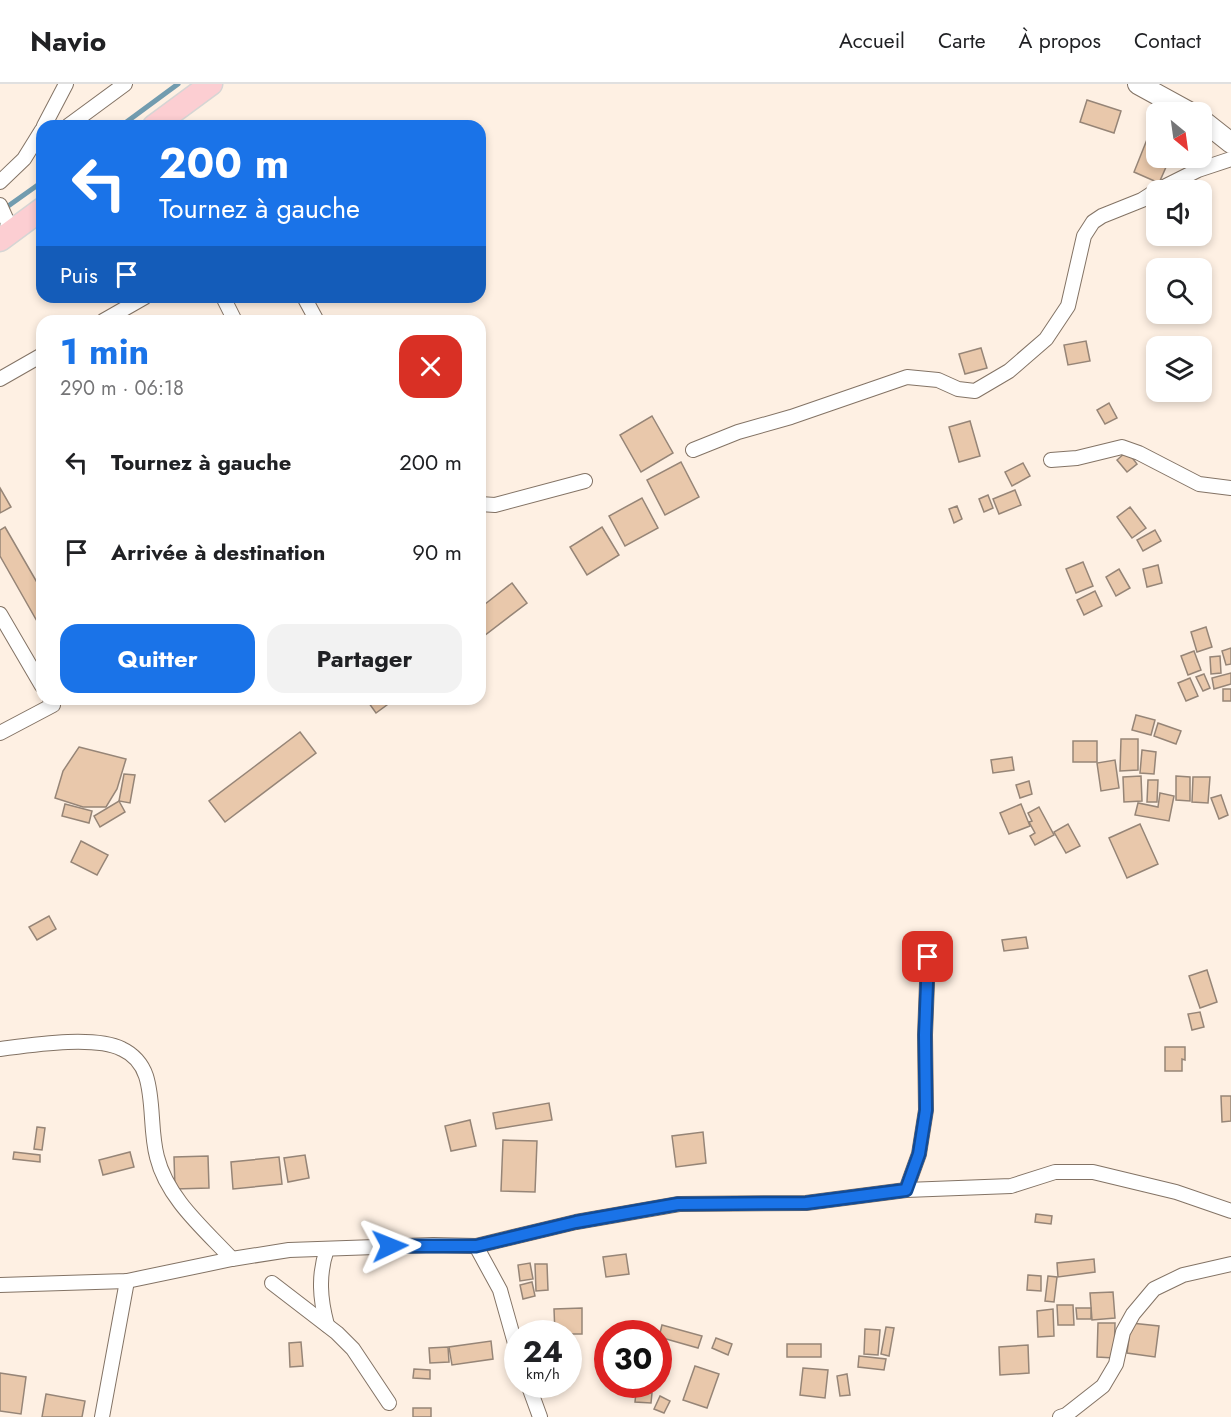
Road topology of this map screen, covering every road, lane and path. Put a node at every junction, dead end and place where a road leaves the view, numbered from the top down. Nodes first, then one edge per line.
1 (66, 84) edge
2 (125, 84) edge
3 (211, 84) edge
4 (1138, 84) edge
5 (1171, 102) edge
6 (47, 120) edge
7 (76, 120) edge
8 (162, 120) edge
9 (1212, 128) edge
10 (36, 140) edge
11 (1231, 143) edge
12 (36, 150) edge
13 (24, 159) junction
14 (1231, 159) edge
15 (1178, 180) edge
16 (0, 182) edge
17 (1146, 198) edge
18 (0, 205) edge
19 (36, 214) edge
20 (6, 236) edge
21 (134, 303) edge
22 (114, 315) edge
23 (36, 358) edge
24 (0, 379) edge
25 (693, 450) dead end
26 (1051, 460) dead end
27 (585, 481) dead end
28 (1231, 488) edge
29 (486, 504) edge
30 (0, 614) edge
31 (36, 676) edge
32 (49, 705) edge
33 (0, 733) edge
34 (928, 957) dead end
35 (0, 1049) edge
36 (906, 1190) junction
37 (1231, 1211) edge
38 (476, 1246) junction
39 (327, 1249) junction
40 (232, 1259) junction
41 (1231, 1264) edge
42 (127, 1281) junction
43 (272, 1283) dead end
44 (0, 1285) edge
45 (510, 1320) edge
46 (327, 1325) junction
47 (533, 1398) edge
48 (389, 1403) dead end
49 (102, 1417) edge
50 (540, 1417) edge
51 (1060, 1417) edge

1 - 6 street
2 - 7 street
3 - 8 main road
4 - 5 street
9 - 11 street
10 - 13 street
12 - 13 street
13 - 16 street
14 - 15 street
17 - 25 street
18 - 20 street
19 - 20 main road
21 - 22 street
23 - 24 street
26 - 28 street
27 - 29 street
30 - 31 street
32 - 33 street
34 - 36 street
35 - 40 street
36 - 37 street
36 - 38 street
38 - 39 street
38 - 45 street
39 - 40 street
39 - 46 street
40 - 42 street
41 - 51 street
42 - 44 street
42 - 49 street
43 - 46 street
46 - 48 street
47 - 50 street

